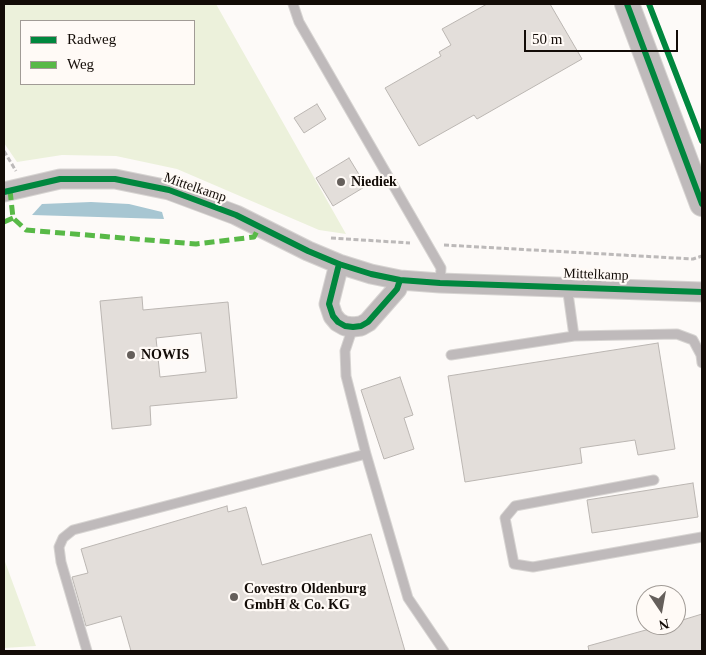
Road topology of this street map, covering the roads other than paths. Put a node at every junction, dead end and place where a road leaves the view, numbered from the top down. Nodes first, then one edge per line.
1 (293, 4) edge
2 (627, 4) edge
3 (9, 181) edge
4 (702, 204) edge
5 (339, 264) junction
6 (400, 280) junction
7 (440, 283) junction
8 (567, 286) junction
9 (702, 292) edge
10 (353, 327) junction
11 (574, 336) junction
12 (451, 355) dead end
13 (702, 363) edge
14 (366, 454) junction
15 (654, 480) dead end
16 (702, 537) edge
17 (87, 651) edge
18 (444, 651) edge

1 - 7 lane
2 - 4 street
3 - 5 street, Mittelkamp
5 - 6 street, Mittelkamp
5 - 10 street
6 - 7 street, Mittelkamp
6 - 10 street
7 - 8 street, Mittelkamp
8 - 9 street, Mittelkamp
8 - 11 lane
10 - 14 lane
11 - 12 lane
11 - 13 lane
14 - 17 lane
14 - 18 lane
15 - 16 lane

